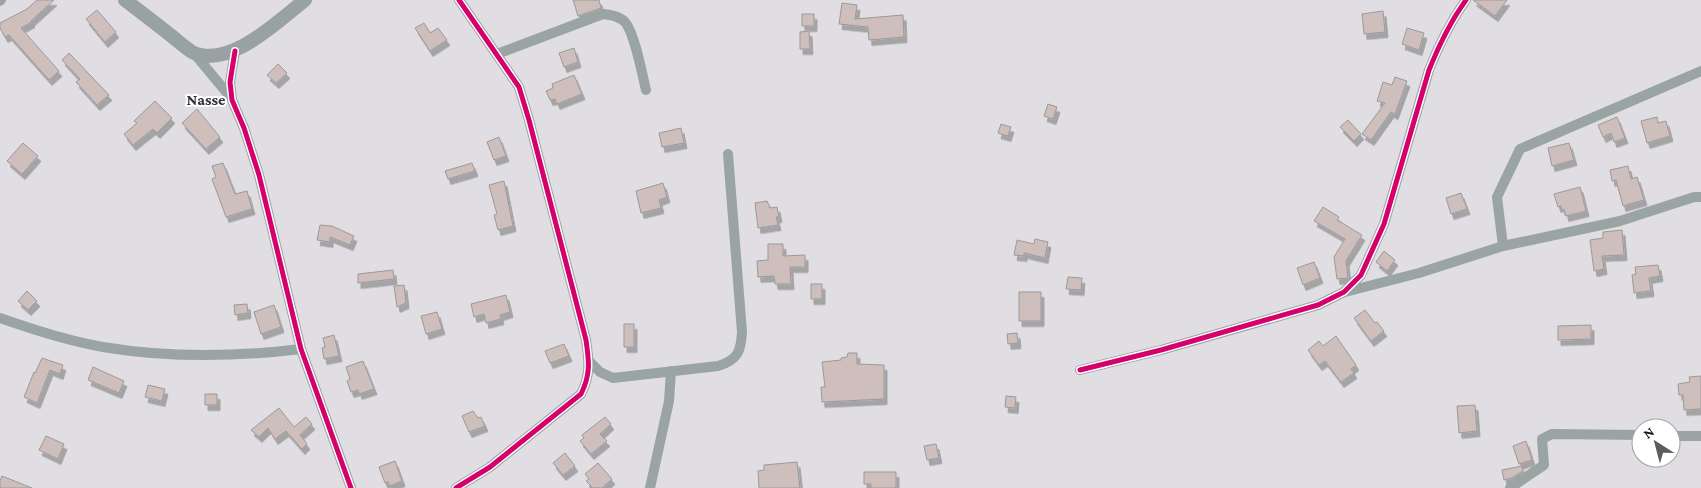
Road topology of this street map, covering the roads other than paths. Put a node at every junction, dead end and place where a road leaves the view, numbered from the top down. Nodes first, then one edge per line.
1 (125, 0) edge
2 (305, 0) edge
3 (459, 0) edge
4 (1466, 0) edge
5 (235, 50) junction
6 (192, 52) junction
7 (497, 54) junction
8 (1701, 71) edge
9 (646, 90) dead end
10 (232, 100) junction
11 (728, 154) dead end
12 (1701, 197) edge
13 (1503, 246) junction
14 (1344, 292) junction
15 (0, 318) edge
16 (302, 349) junction
17 (590, 361) junction
18 (1080, 370) dead end
19 (671, 371) junction
20 (1631, 436) edge
21 (1681, 436) edge
22 (1701, 436) edge
23 (352, 488) edge
24 (456, 488) edge
25 (650, 488) edge
26 (1510, 488) edge

1 - 6 street
2 - 5 street
3 - 7 street
4 - 14 street
5 - 6 street
5 - 10 street
6 - 10 street
7 - 9 street
7 - 17 street
8 - 13 street
10 - 16 street
11 - 19 street
12 - 13 street
13 - 14 street
14 - 18 street
15 - 16 street
16 - 23 street
17 - 19 street
17 - 24 street
19 - 25 street
20 - 26 street
21 - 22 street

